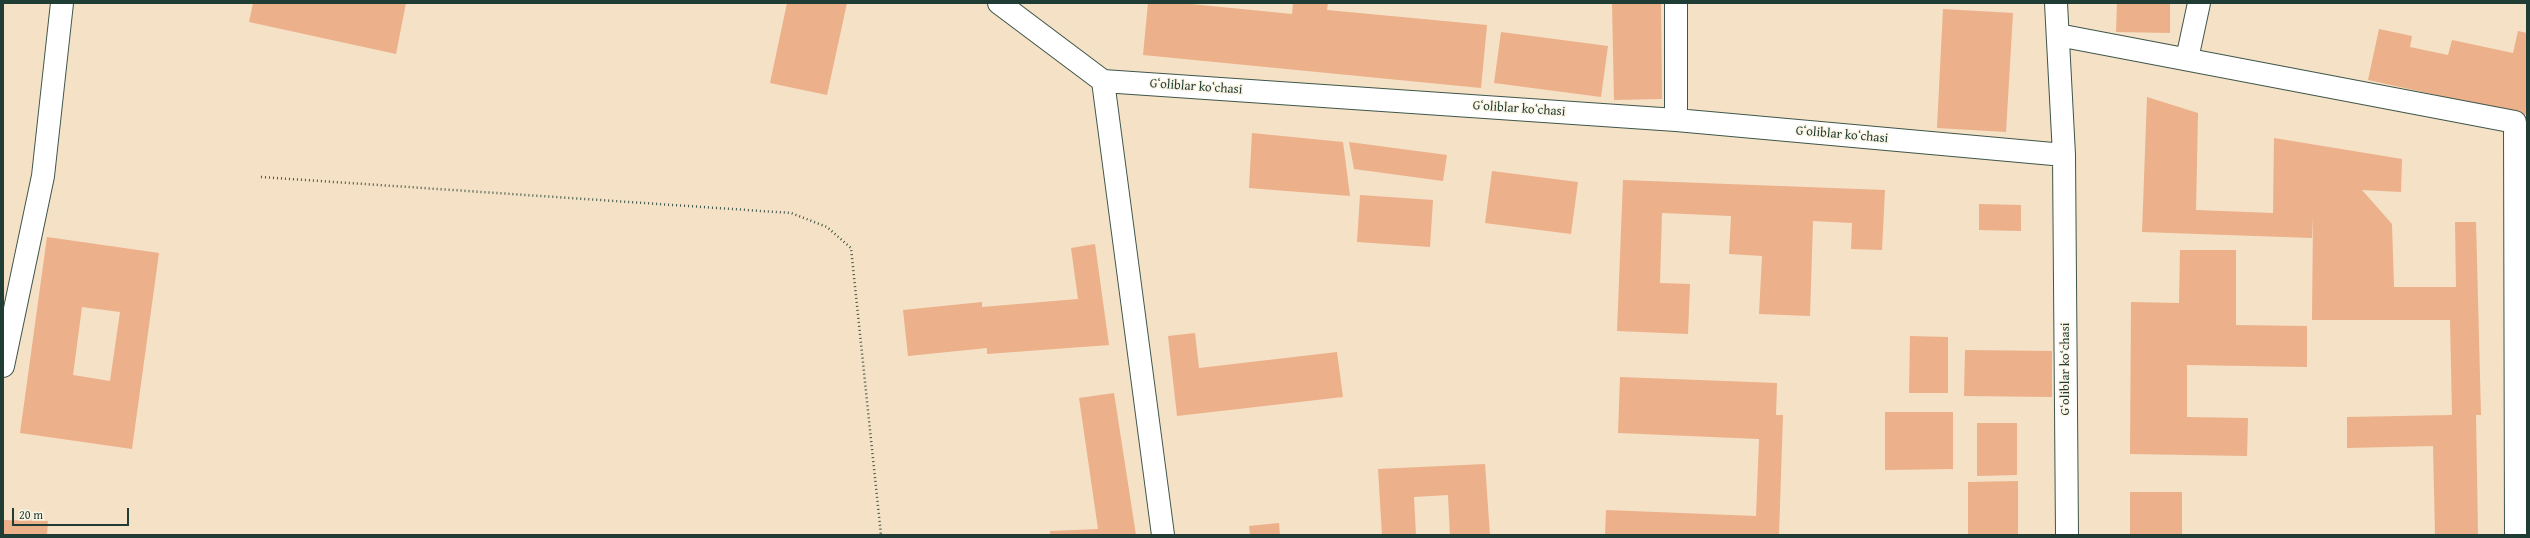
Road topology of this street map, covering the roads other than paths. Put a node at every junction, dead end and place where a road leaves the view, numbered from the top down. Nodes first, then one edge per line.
1 (62, 3) edge
2 (999, 3) edge
3 (1676, 3) edge
4 (2056, 3) edge
5 (2199, 3) edge
6 (2058, 35) junction
7 (2187, 59) junction
8 (1103, 81) junction
9 (1676, 120) junction
10 (2064, 155) junction
11 (3, 366) edge
12 (1163, 535) edge
13 (2067, 535) edge
14 (2516, 535) edge

1 - 11 street
2 - 8 street
3 - 9 street
4 - 6 street, Gʻoliblar koʻchasi
5 - 7 street
6 - 7 street
6 - 10 street, Gʻoliblar koʻchasi
7 - 14 street
8 - 9 street, Gʻoliblar koʻchasi
8 - 12 street
9 - 10 street, Gʻoliblar koʻchasi
10 - 13 street, Gʻoliblar koʻchasi

